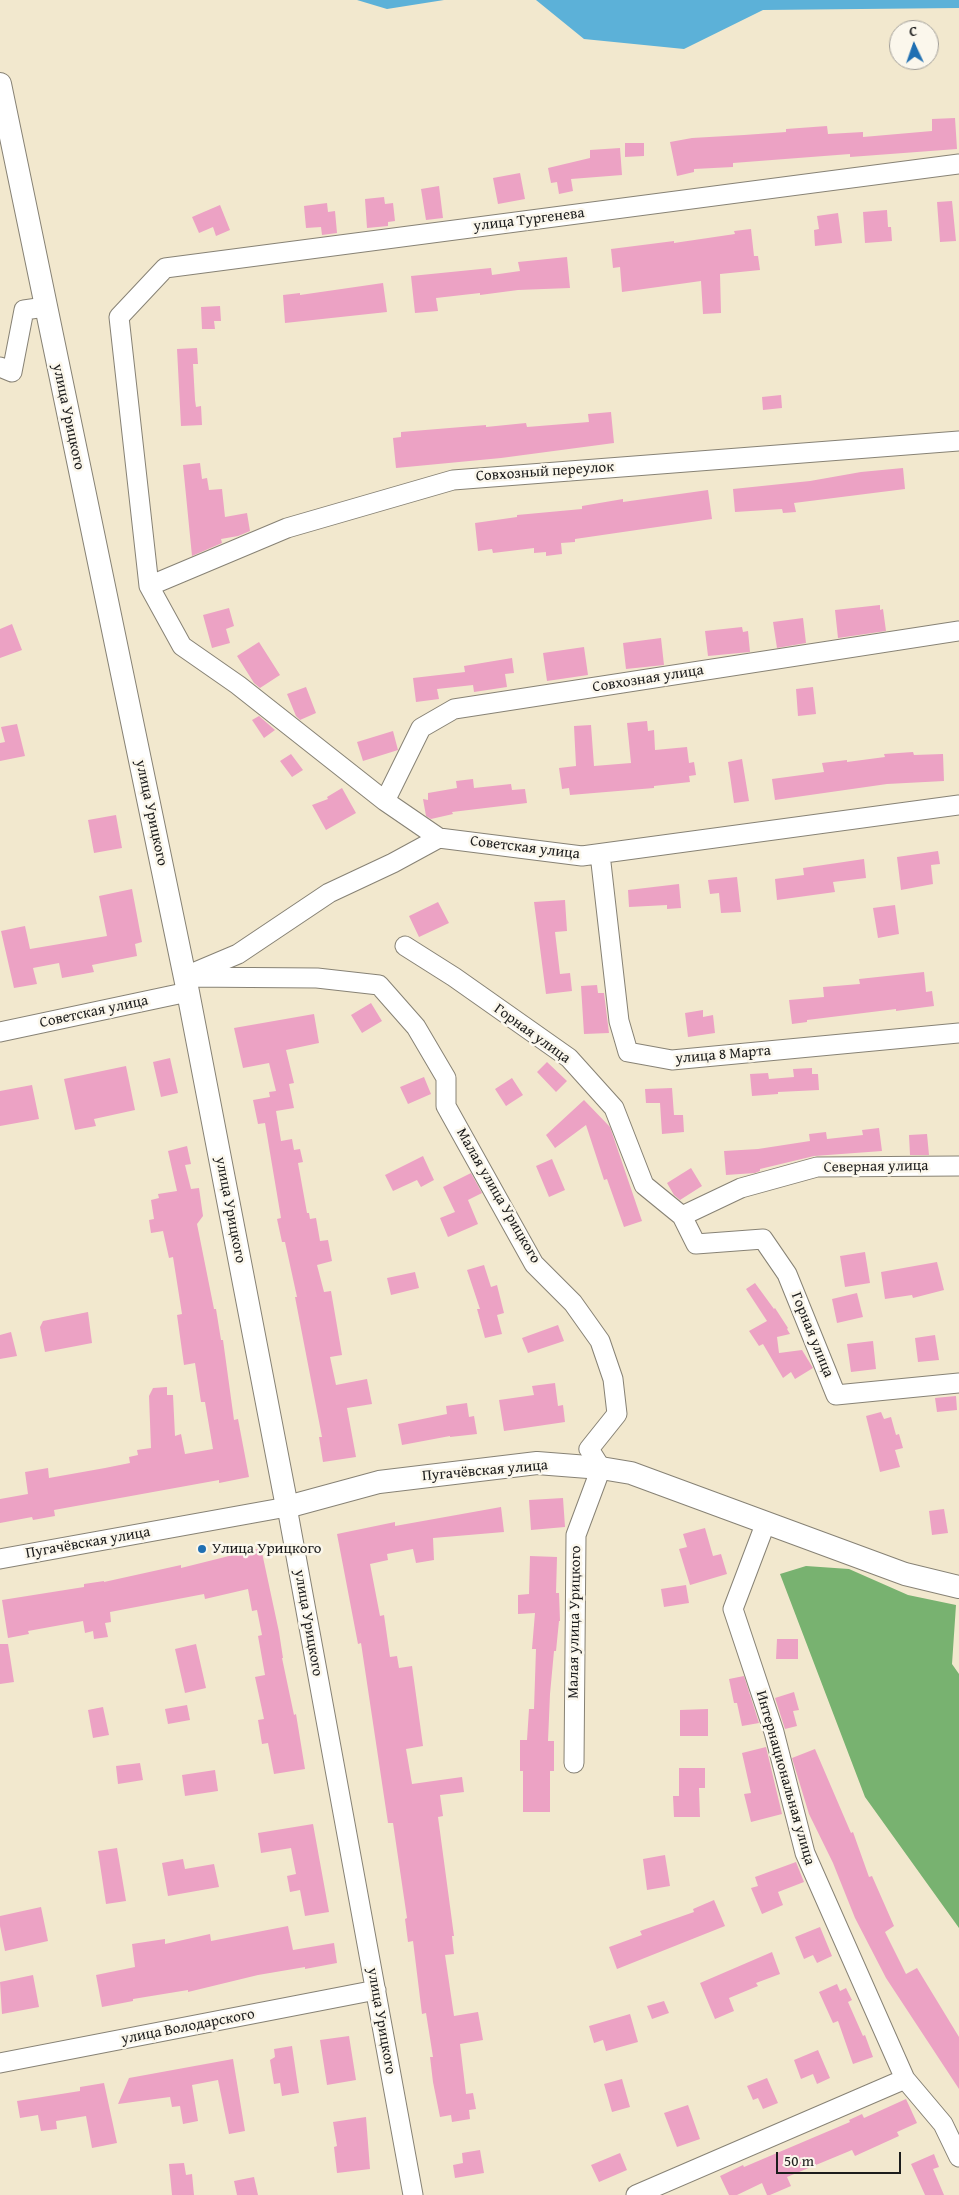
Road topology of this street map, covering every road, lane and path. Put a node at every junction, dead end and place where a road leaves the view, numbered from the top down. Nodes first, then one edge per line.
1 (0, 84) edge
2 (959, 165) edge
3 (45, 307) junction
4 (0, 367) edge
5 (959, 441) edge
6 (149, 586) junction
7 (959, 631) edge
8 (385, 801) junction
9 (959, 805) edge
10 (439, 838) junction
11 (600, 854) junction
12 (404, 946) dead end
13 (187, 984) junction
14 (0, 1032) edge
15 (959, 1033) edge
16 (959, 1166) edge
17 (682, 1216) junction
18 (959, 1383) edge
19 (601, 1468) junction
20 (287, 1507) junction
21 (766, 1522) junction
22 (0, 1559) edge
23 (959, 1587) edge
24 (574, 1763) dead end
25 (376, 1990) junction
26 (0, 2063) edge
27 (905, 2079) junction
28 (959, 2156) edge
29 (413, 2195) edge
30 (636, 2195) edge

1 - 3 main road, улица Урицкого
2 - 6 street, улица Тургенева
3 - 4 street
3 - 13 main road, улица Урицкого
5 - 6 street, Совхозный переулок
6 - 8 street, Советская улица
7 - 8 street, Совхозная улица
8 - 10 street, Советская улица
9 - 11 street, Советская улица
10 - 11 street, Советская улица
10 - 13 street
11 - 15 street, улица 8 Марта
12 - 17 street, Горная улица
13 - 14 street, Советская улица
13 - 19 street, Малая улица Урицкого
13 - 20 main road, улица Урицкого
16 - 17 street, Северная улица
17 - 18 street, Горная улица
19 - 20 main road, Пугачёвская улица
19 - 21 main road, Пугачёвская улица
19 - 24 street, Малая улица Урицкого
20 - 22 street, Пугачёвская улица
20 - 25 street, улица Урицкого
21 - 23 main road, Пугачёвская улица
21 - 27 street, Интернациональная улица
25 - 26 street, улица Володарского
25 - 29 street, улица Урицкого
27 - 28 street, Интернациональная улица
27 - 30 street

